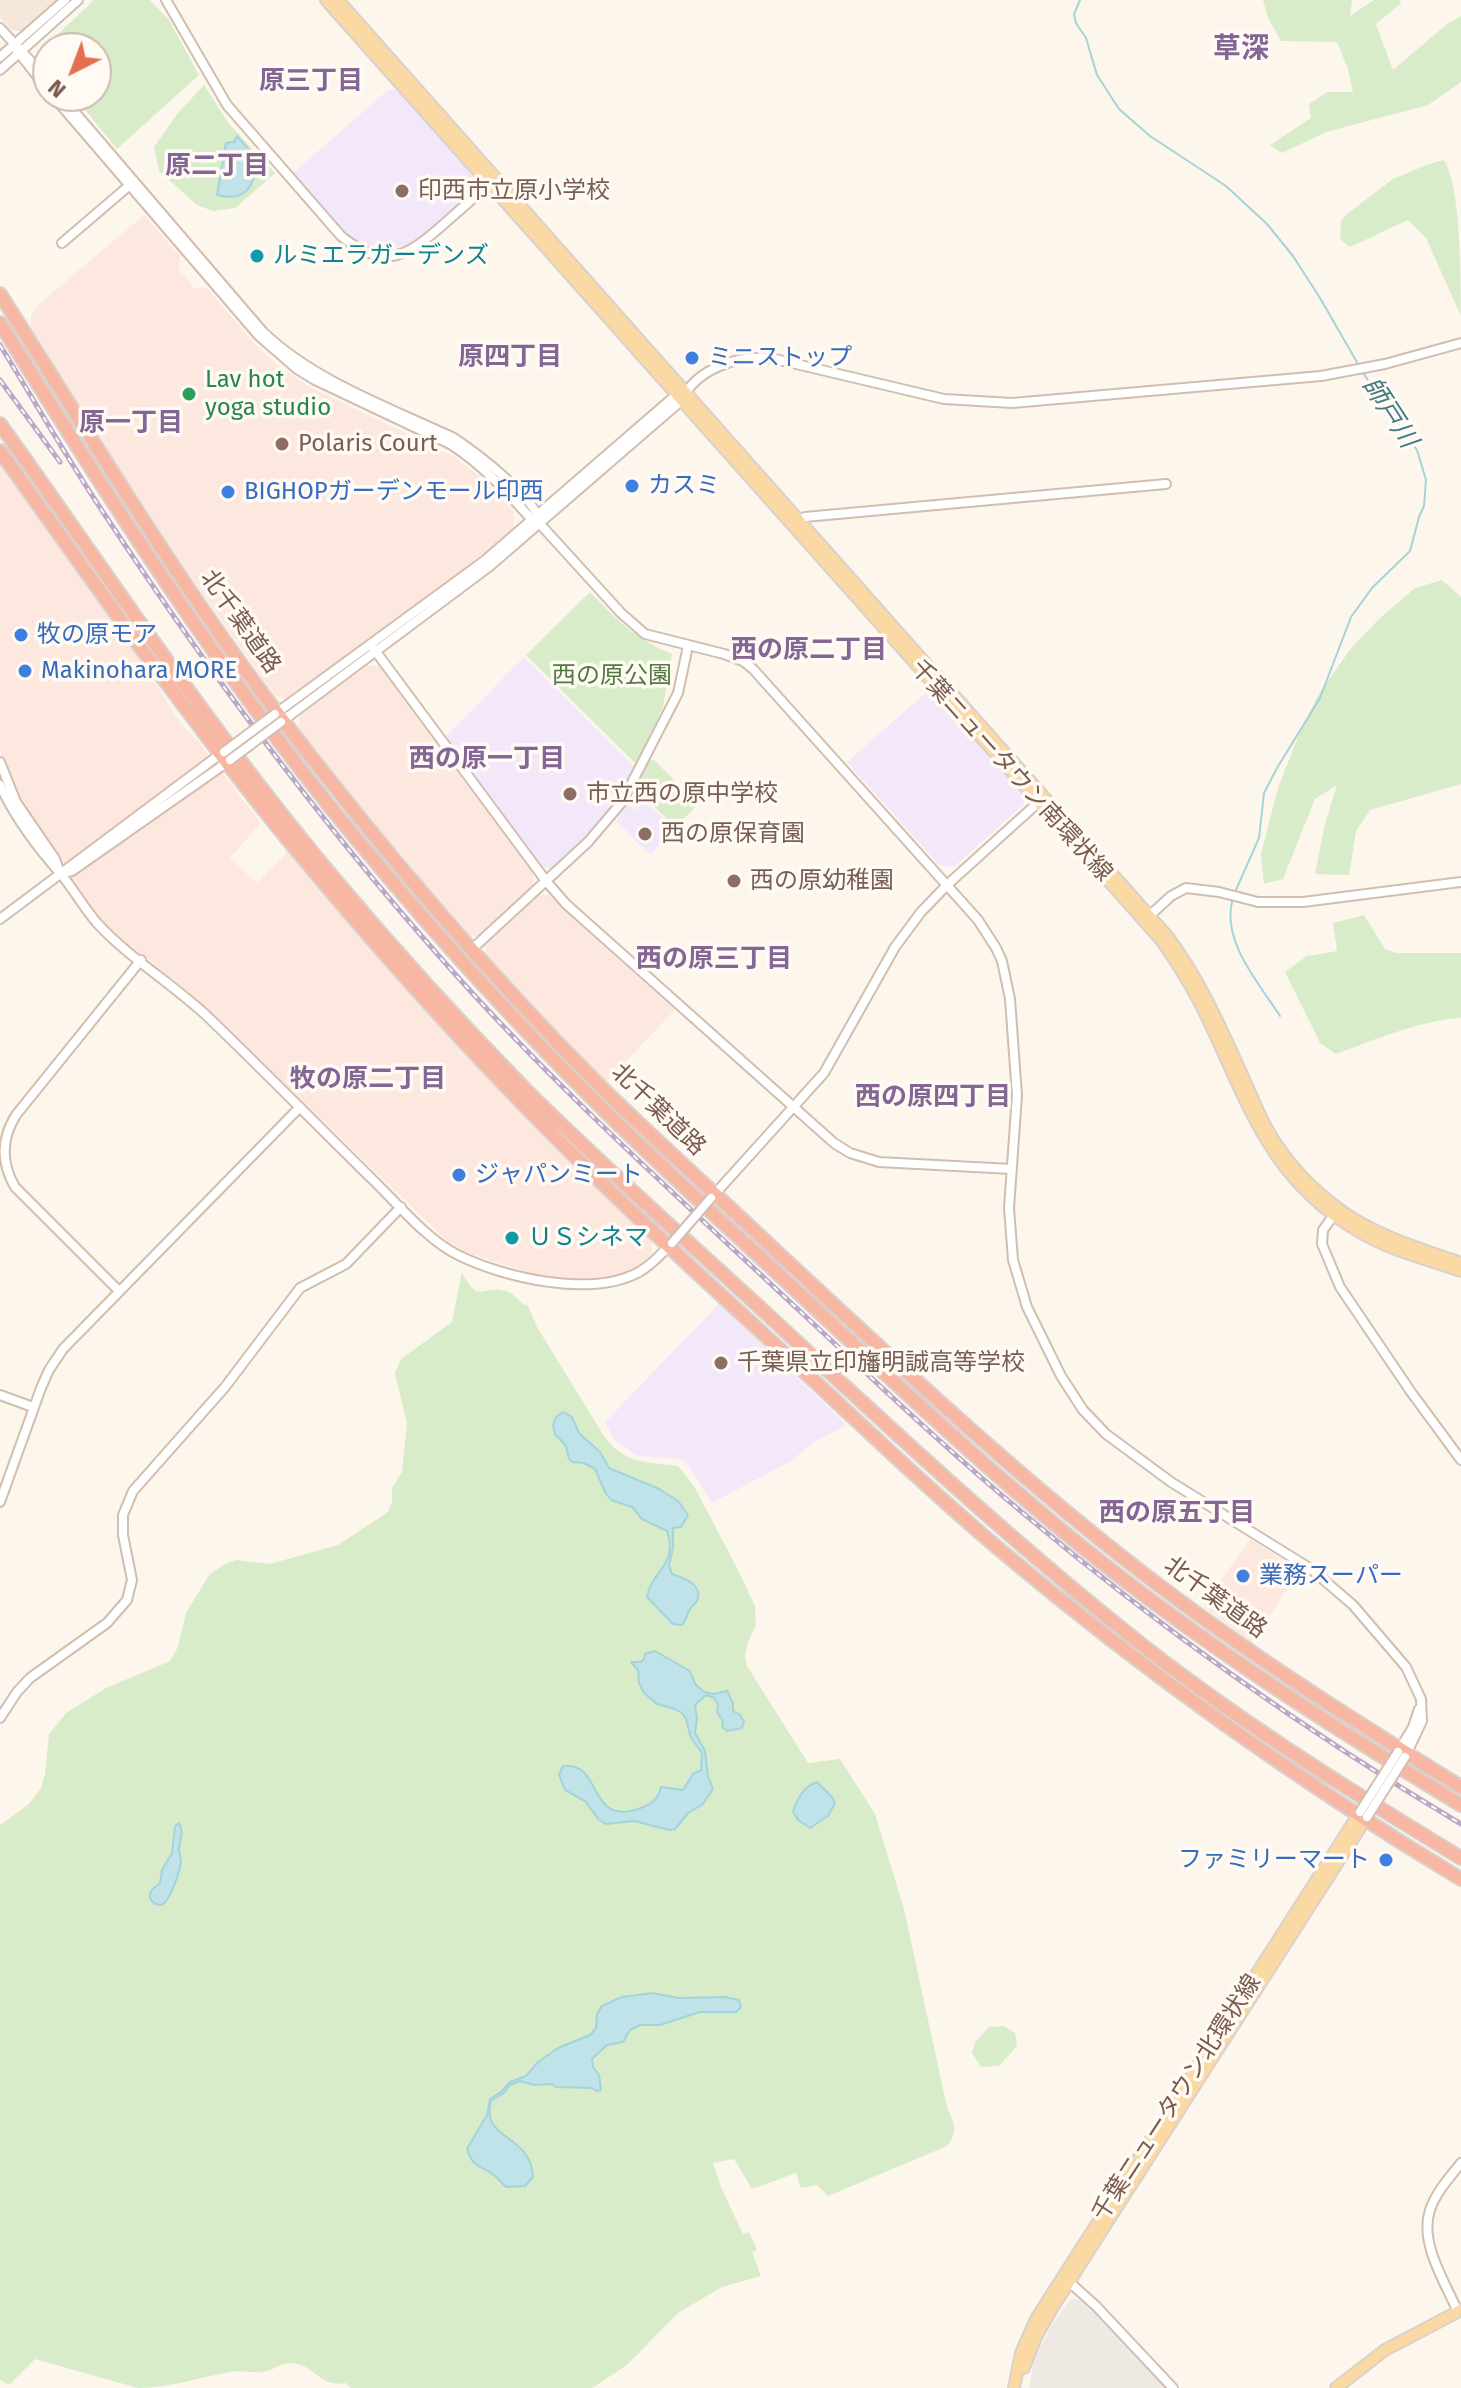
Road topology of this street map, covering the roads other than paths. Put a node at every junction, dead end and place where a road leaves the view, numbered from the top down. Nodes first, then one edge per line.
1 (65, 0) edge
2 (78, 0) edge
3 (166, 0) edge
4 (326, 0) edge
5 (338, 0) edge
6 (0, 28) edge
7 (18, 49) junction
8 (0, 57) edge
9 (32, 63) edge
10 (32, 68) edge
11 (0, 70) edge
12 (67, 112) edge
13 (74, 112) edge
14 (493, 181) junction
15 (131, 184) junction
16 (62, 243) dead end
17 (0, 294) edge
18 (0, 323) edge
19 (1461, 343) edge
20 (54, 379) junction
21 (681, 396) junction
22 (0, 424) edge
23 (0, 448) edge
24 (1166, 484) dead end
25 (538, 520) junction
26 (798, 521) junction
27 (126, 525) junction
28 (688, 646) junction
29 (373, 648) junction
30 (161, 650) junction
31 (279, 717) junction
32 (225, 758) junction
33 (0, 762) edge
34 (0, 785) edge
35 (1041, 799) junction
36 (61, 875) junction
37 (546, 881) junction
38 (1461, 882) edge
39 (947, 885) junction
40 (1147, 918) junction
41 (0, 919) edge
42 (471, 950) junction
43 (141, 960) junction
44 (300, 1107) junction
45 (794, 1108) junction
46 (1012, 1169) junction
47 (713, 1196) junction
48 (401, 1207) junction
49 (1336, 1212) junction
50 (670, 1244) junction
51 (1461, 1263) edge
52 (1461, 1271) edge
53 (119, 1291) junction
54 (0, 1395) edge
55 (33, 1407) junction
56 (1461, 1460) edge
57 (0, 1502) edge
58 (0, 1717) edge
59 (1402, 1753) junction
60 (1461, 1787) edge
61 (1461, 1805) edge
62 (1362, 1816) junction
63 (1461, 1858) edge
64 (1461, 1879) edge
65 (1461, 2163) edge
66 (1066, 2280) junction
67 (1460, 2314) edge
68 (1014, 2388) edge
69 (1021, 2388) edge
70 (1173, 2388) edge
71 (1336, 2388) edge

1 - 7 street
2 - 7 street
3 - 14 street
4 - 14 main road, 千葉ニュータウン南環状線
5 - 14 main road, 千葉ニュータウン南環状線
6 - 7 street
7 - 8 street
7 - 9 street
7 - 10 street
7 - 11 street
12 - 15 street
13 - 15 street
14 - 21 main road, 千葉ニュータウン南環状線
15 - 16 street
15 - 25 street
17 - 20 highway, 北千葉道路
18 - 27 highway, 北千葉道路
19 - 21 street
20 - 27 highway
20 - 31 highway, 北千葉道路
21 - 25 street
21 - 26 main road, 千葉ニュータウン南環状線
21 - 35 main road, 千葉ニュータウン南環状線
22 - 30 highway
23 - 30 highway
23 - 32 highway
24 - 26 street
25 - 28 street
25 - 29 street
26 - 35 main road, 千葉ニュータウン南環状線
27 - 61 highway, 北千葉道路
28 - 37 street
28 - 39 street
29 - 31 street
29 - 37 street
30 - 63 highway
31 - 32 street, bridge
31 - 42 highway, 北千葉道路
32 - 36 street
32 - 50 highway
33 - 36 street
34 - 36 street
35 - 39 street
35 - 40 main road, 千葉ニュータウン南環状線
36 - 41 street
36 - 43 street
37 - 42 street
37 - 45 street
38 - 40 street
39 - 45 street
39 - 46 street
40 - 49 main road, 千葉ニュータウン南環状線
42 - 47 highway, 北千葉道路
43 - 44 street
43 - 53 street
44 - 48 street
44 - 53 street
45 - 46 street
45 - 47 street
46 - 59 street
47 - 50 street, bridge
47 - 59 highway, 北千葉道路
48 - 50 street
48 - 58 street
49 - 51 main road, 千葉ニュータウン南環状線
49 - 52 main road, 千葉ニュータウン南環状線
49 - 56 street
50 - 62 highway
53 - 55 street
54 - 55 street
55 - 57 street
59 - 60 highway, 北千葉道路
59 - 62 street, bridge
62 - 64 highway
62 - 66 main road, 千葉ニュータウン北環状線
65 - 67 street
66 - 68 main road, 千葉ニュータウン北環状線
66 - 69 main road, 千葉ニュータウン北環状線
66 - 70 street
67 - 71 main road

